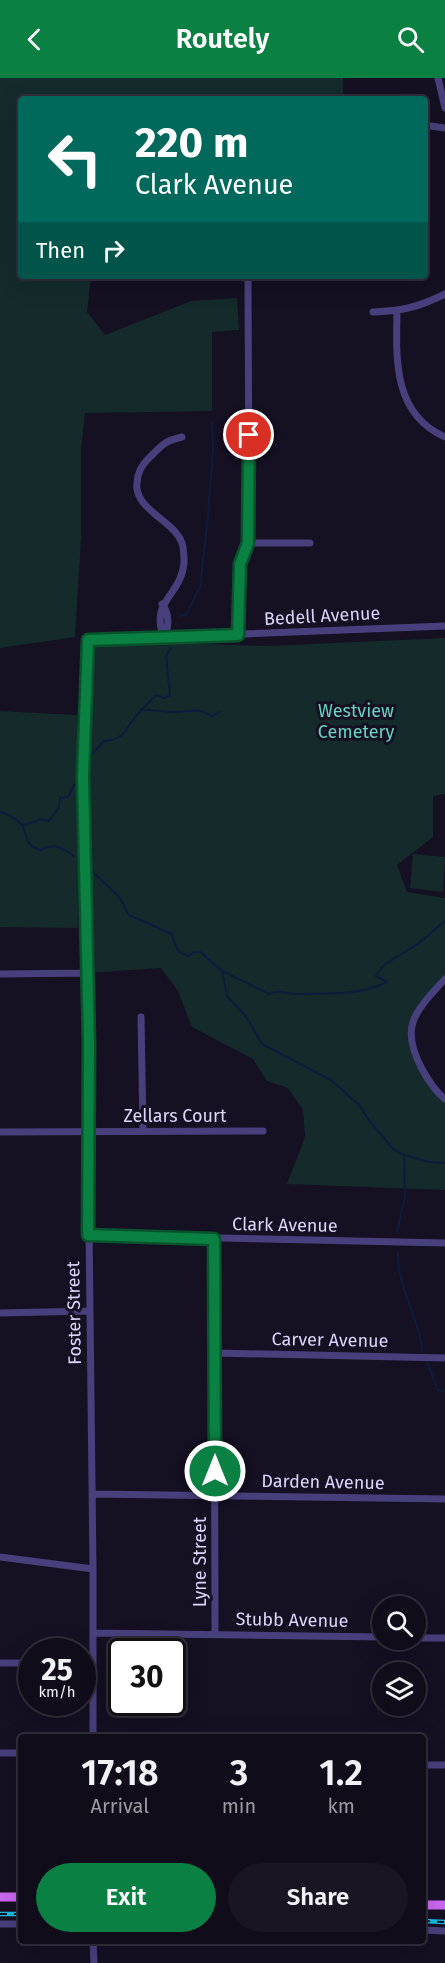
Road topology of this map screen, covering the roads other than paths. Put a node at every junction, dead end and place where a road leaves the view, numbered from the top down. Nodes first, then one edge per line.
1 (438, 78) edge
2 (445, 108) edge
3 (428, 126) edge
4 (445, 128) edge
5 (248, 279) edge
6 (445, 294) edge
7 (397, 311) junction
8 (374, 312) dead end
9 (182, 437) dead end
10 (445, 437) edge
11 (248, 543) junction
12 (310, 543) dead end
13 (445, 626) edge
14 (238, 635) junction
15 (164, 638) junction
16 (88, 973) junction
17 (0, 974) edge
18 (445, 979) edge
19 (141, 1017) dead end
20 (445, 1099) edge
21 (88, 1131) junction
22 (143, 1131) junction
23 (263, 1131) dead end
24 (0, 1132) edge
25 (88, 1235) junction
26 (214, 1239) junction
27 (445, 1243) edge
28 (89, 1311) junction
29 (0, 1313) edge
30 (215, 1353) junction
31 (445, 1358) edge
32 (93, 1494) junction
33 (215, 1495) junction
34 (445, 1499) edge
35 (0, 1557) edge
36 (93, 1569) junction
37 (93, 1633) junction
38 (215, 1633) junction
39 (372, 1637) edge
40 (93, 1638) edge
41 (426, 1638) edge
42 (445, 1638) edge
43 (0, 1663) edge
44 (18, 1663) edge
45 (93, 1716) edge
46 (93, 1734) edge
47 (0, 1753) edge
48 (18, 1753) edge
49 (426, 1764) edge
50 (445, 1765) edge
51 (0, 1897) edge
52 (18, 1897) edge
53 (426, 1905) edge
54 (445, 1905) edge
55 (0, 1924) edge
56 (18, 1924) edge
57 (426, 1930) edge
58 (445, 1931) edge
59 (93, 1944) edge
60 (94, 1963) edge

1 - 2 street
3 - 4 street
5 - 11 street
6 - 7 street
7 - 8 street
7 - 10 street
9 - 15 street
11 - 12 street
11 - 14 street
13 - 14 street, Bedell Avenue
14 - 15 street, Bedell Avenue
15 - 16 street, Foster Street
16 - 17 street
16 - 21 street, Foster Street
18 - 20 street
19 - 22 street
21 - 22 street, Zellars Court
21 - 24 street, Zellars Court
21 - 25 street, Foster Street
22 - 23 street, Zellars Court
25 - 26 street, Clark Avenue
25 - 28 street, Foster Street
26 - 27 street, Clark Avenue
26 - 30 street, Lyne Street
28 - 29 street
28 - 32 street, Foster Street
30 - 31 street, Carver Avenue
30 - 33 street, Lyne Street
32 - 33 street, Darden Avenue
32 - 36 street, Foster Street
33 - 34 street, Darden Avenue
33 - 38 street, Lyne Street
35 - 36 street
36 - 37 street, Foster Street
37 - 38 street, Stubb Avenue
37 - 40 street, Foster Street
38 - 39 street, Stubb Avenue
41 - 42 street
43 - 44 street
45 - 46 street, Foster Street
47 - 48 street
49 - 50 street
51 - 52 main road
53 - 54 main road
55 - 56 street
57 - 58 street
59 - 60 street

